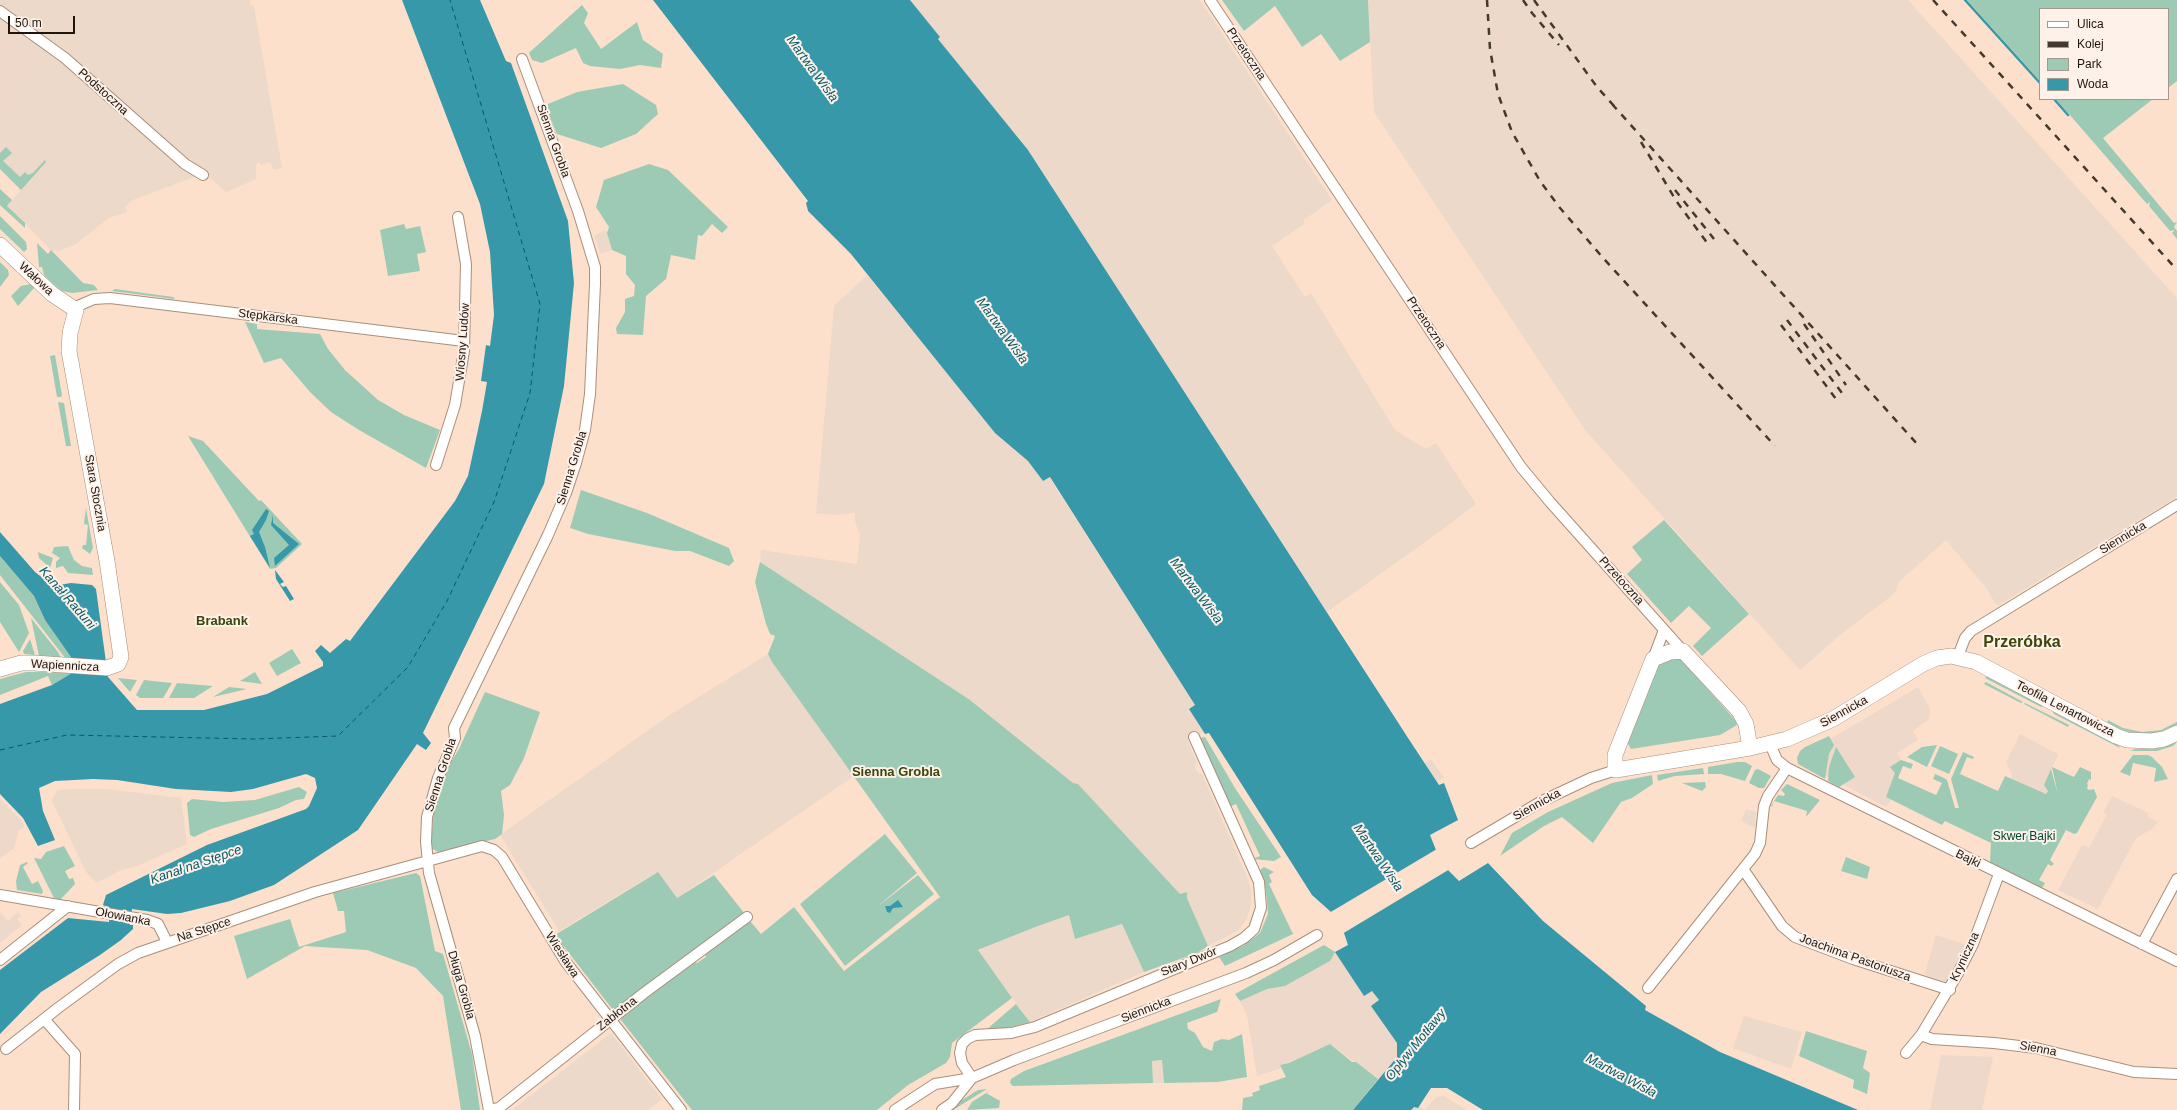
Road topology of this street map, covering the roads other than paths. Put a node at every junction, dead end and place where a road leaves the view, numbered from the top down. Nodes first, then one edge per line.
1 (1210, 0) edge
2 (0, 11) edge
3 (522, 59) dead end
4 (203, 175) dead end
5 (458, 217) dead end
6 (0, 245) edge
7 (76, 310) junction
8 (464, 341) junction
9 (436, 465) dead end
10 (2177, 505) edge
11 (1664, 630) junction
12 (1683, 651) junction
13 (1958, 656) junction
14 (1653, 659) junction
15 (107, 668) joint
16 (0, 669) edge
17 (2177, 733) edge
18 (1194, 737) dead end
19 (1770, 744) junction
20 (1750, 748) junction
21 (1787, 768) junction
22 (1616, 770) junction
23 (1471, 842) dead end
24 (427, 861) junction
25 (1743, 869) junction
26 (1999, 874) junction
27 (2177, 879) edge
28 (0, 895) edge
29 (68, 906) junction
30 (747, 917) dead end
31 (1318, 935) dead end
32 (167, 942) junction
33 (2142, 944) junction
34 (0, 960) edge
35 (2177, 961) edge
36 (1648, 988) dead end
37 (1950, 990) junction
38 (44, 1019) junction
39 (609, 1020) junction
40 (1921, 1035) junction
41 (6, 1049) dead end
42 (1906, 1053) dead end
43 (2177, 1074) edge
44 (972, 1078) junction
45 (74, 1110) edge
46 (489, 1110) edge
47 (681, 1110) edge
48 (895, 1110) edge
49 (942, 1110) edge

1 - 11 street, Przetoczna
2 - 4 street, Podstoczna
3 - 24 street, Sienna Grobla
5 - 8 street, Wiosny Ludów
6 - 7 street, Wałowa
7 - 8 street, Stępkarska
7 - 15 street, Stara Stocznia
8 - 9 street, Wiosny Ludów
10 - 13 street, Siennicka
11 - 12 street, Przetoczna
11 - 14 street
12 - 14 street
12 - 20 street, Przetoczna
13 - 17 street, Teofila Lenartowicza
13 - 19 street, Siennicka
14 - 22 street
15 - 16 street, Wapiennicza
18 - 44 street, Stary Dwór
19 - 20 street, Siennicka
19 - 21 street, Bajki
20 - 22 street, Siennicka
21 - 25 street
21 - 26 street, Bajki
22 - 23 street, Siennicka
24 - 32 street, Na Stępce
24 - 39 street, Wiesława
24 - 46 street, Długa Grobla
25 - 36 street
25 - 37 street, Joachima Pastoriusza
26 - 33 street, Bajki
26 - 37 street, Kryniczna
27 - 33 street
28 - 29 street, Ołowianka
29 - 32 street, Ołowianka
29 - 34 street
30 - 39 street, Zabłotna
31 - 44 street, Siennicka
32 - 38 street, Na Stępce
33 - 35 street, Bajki
37 - 40 street, Kryniczna
38 - 41 street, Na Stępce
38 - 45 street
39 - 46 street, Zabłotna
39 - 47 street, Wiesława
40 - 42 street
40 - 43 street, Sienna
44 - 48 street, Siennicka
44 - 49 street, Siennicka

